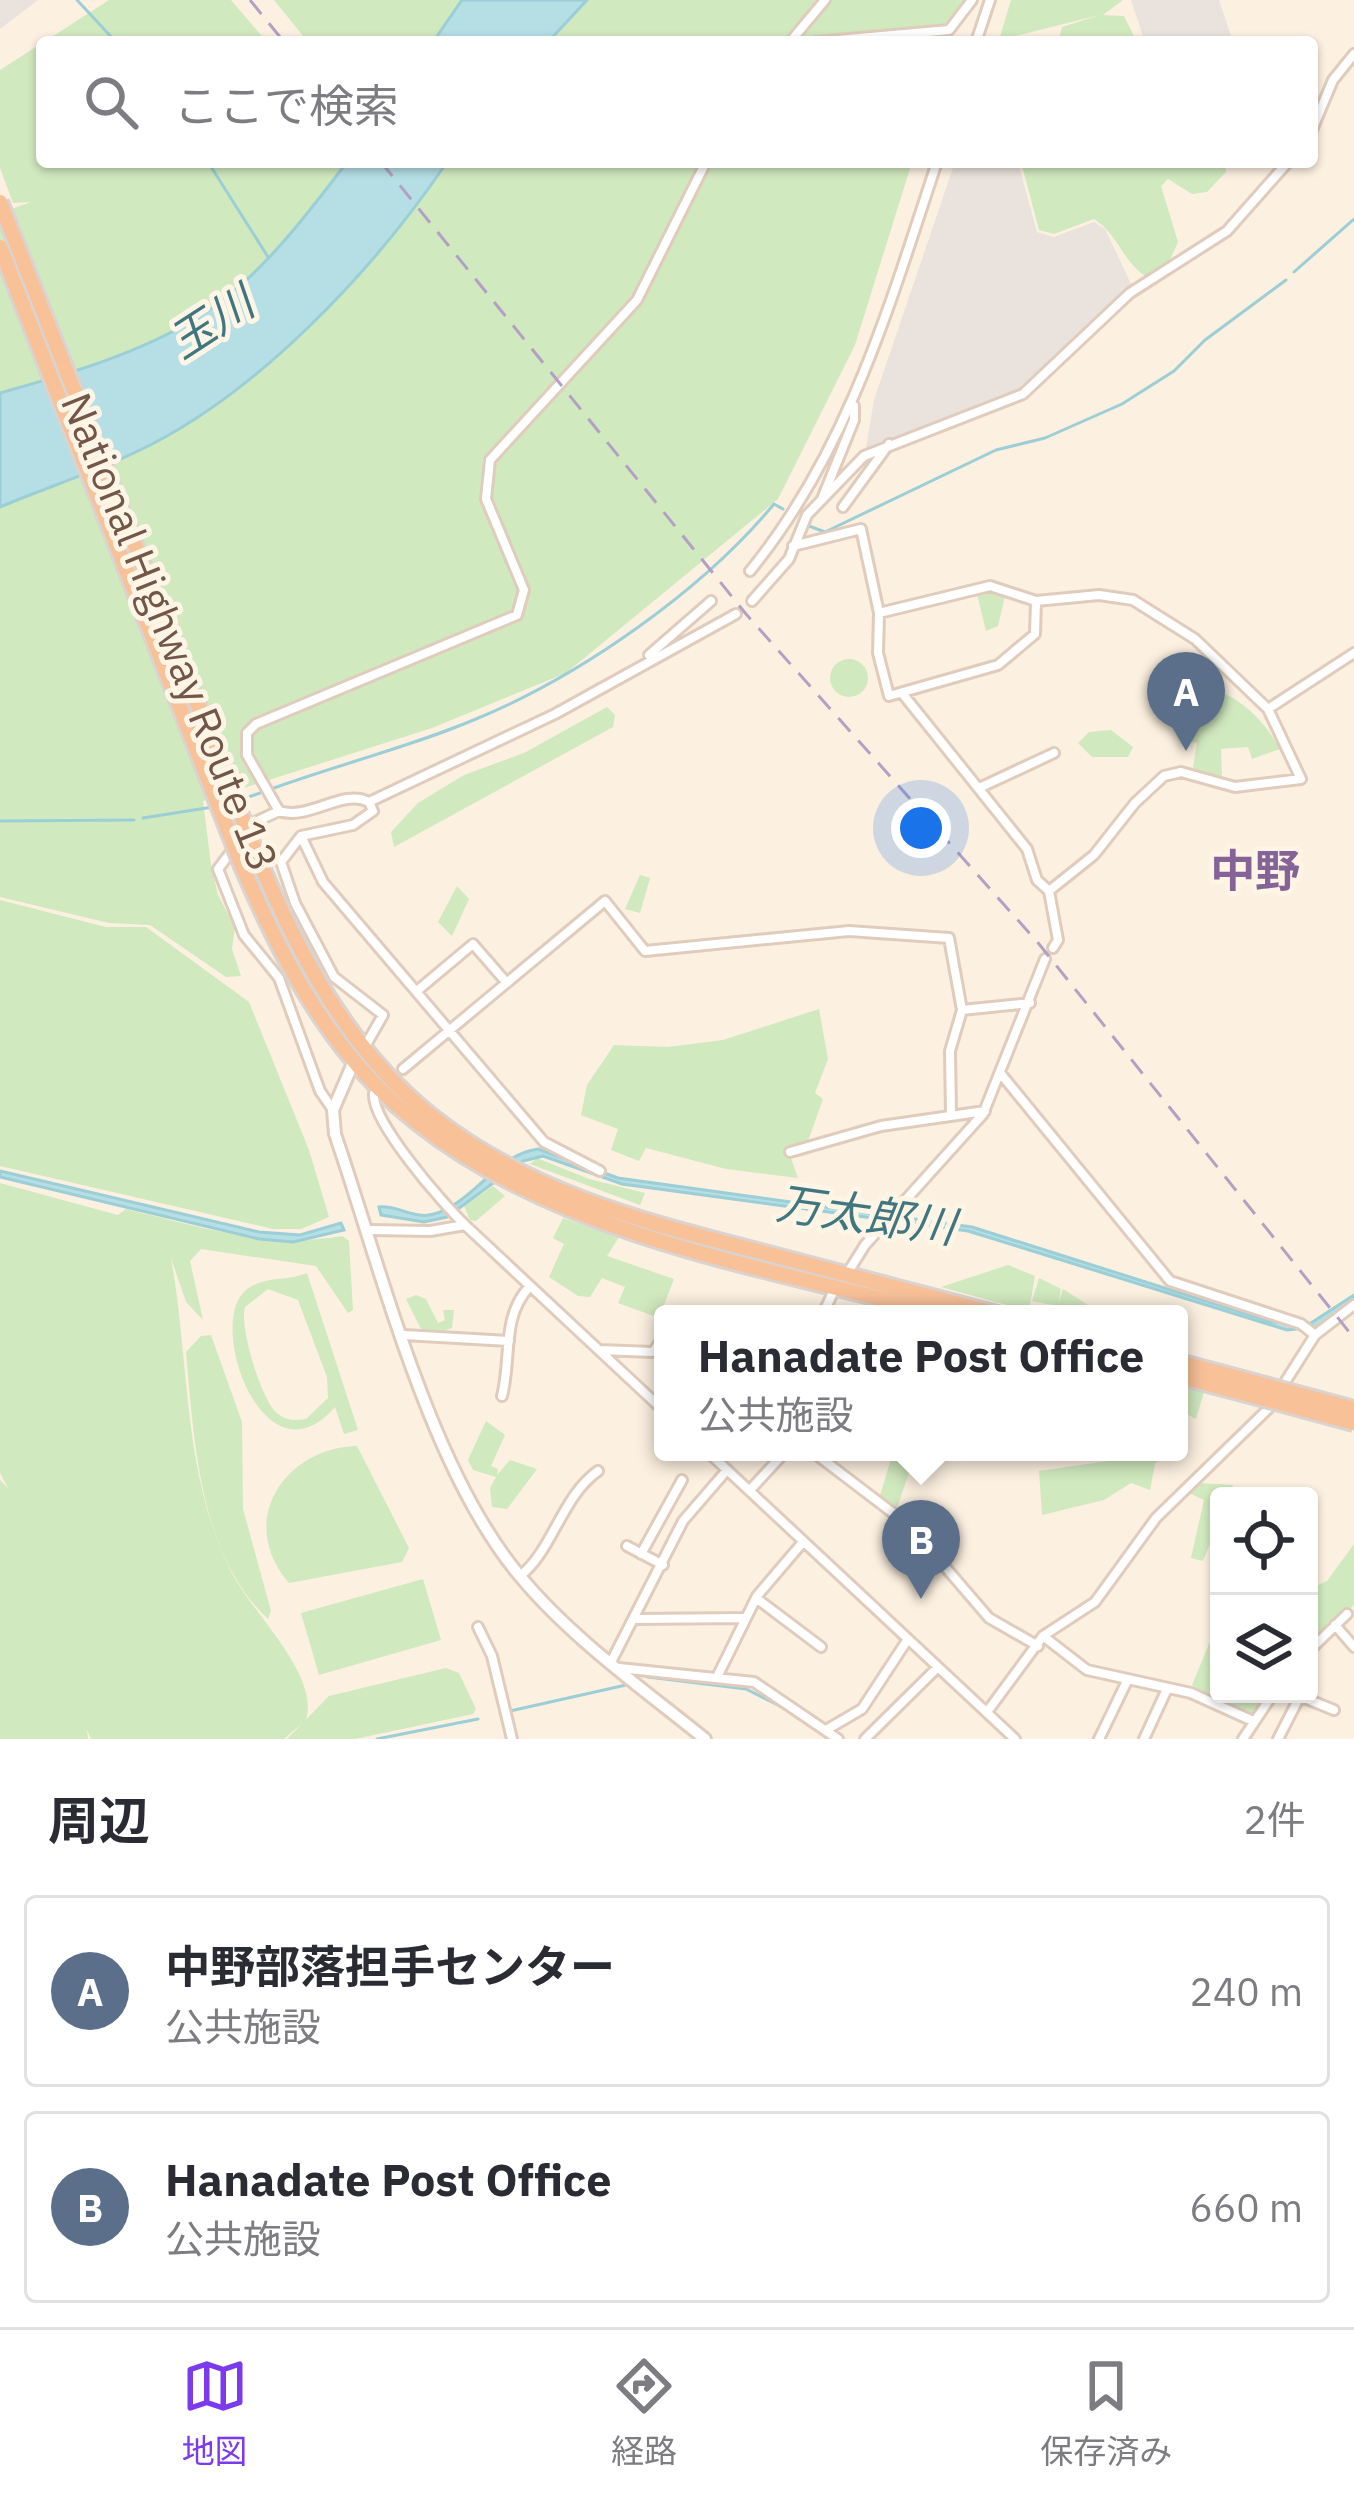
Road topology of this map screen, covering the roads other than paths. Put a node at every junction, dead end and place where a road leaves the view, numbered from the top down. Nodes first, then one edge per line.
1 (825, 0) edge
2 (972, 0) edge
3 (990, 0) edge
4 (795, 36) edge
5 (882, 36) edge
6 (978, 36) edge
7 (1354, 53) edge
8 (1318, 116) edge
9 (703, 168) edge
10 (935, 168) edge
11 (1283, 168) edge
12 (0, 202) edge
13 (0, 247) edge
14 (854, 404) junction
15 (890, 442) junction
16 (822, 500) junction
17 (843, 507) dead end
18 (793, 546) junction
19 (750, 571) dead end
20 (711, 601) dead end
21 (752, 601) dead end
22 (1036, 601) junction
23 (878, 613) junction
24 (736, 614) dead end
25 (1354, 653) edge
26 (645, 661) junction
27 (902, 693) junction
28 (1268, 709) junction
29 (1054, 753) dead end
30 (980, 788) junction
31 (369, 802) junction
32 (279, 811) junction
33 (301, 836) junction
34 (1049, 891) junction
35 (1053, 948) dead end
36 (1045, 959) dead end
37 (276, 960) junction
38 (506, 982) junction
39 (418, 991) junction
40 (1030, 1003) junction
41 (962, 1010) junction
42 (448, 1029) junction
43 (366, 1047) junction
44 (354, 1061) junction
45 (403, 1069) dead end
46 (1001, 1074) junction
47 (374, 1094) dead end
48 (333, 1110) junction
49 (985, 1111) junction
50 (951, 1116) junction
51 (790, 1152) dead end
52 (503, 1171) junction
53 (600, 1171) dead end
54 (462, 1222) junction
55 (370, 1230) junction
56 (842, 1280) junction
57 (529, 1287) junction
58 (828, 1305) edge
59 (916, 1305) edge
60 (956, 1305) edge
61 (1354, 1305) edge
62 (1312, 1332) junction
63 (404, 1335) junction
64 (509, 1341) junction
65 (599, 1350) junction
66 (654, 1351) edge
67 (1188, 1366) edge
68 (1188, 1377) edge
69 (1218, 1379) junction
70 (502, 1396) dead end
71 (654, 1402) edge
72 (1354, 1409) edge
73 (1354, 1423) edge
74 (717, 1461) edge
75 (777, 1461) edge
76 (825, 1461) edge
77 (727, 1470) junction
78 (598, 1471) dead end
79 (682, 1480) dead end
80 (750, 1490) junction
81 (803, 1542) junction
82 (627, 1546) dead end
83 (640, 1554) junction
84 (662, 1565) junction
85 (520, 1576) junction
86 (756, 1598) junction
87 (1347, 1614) dead end
88 (744, 1618) junction
89 (637, 1619) junction
90 (1336, 1625) junction
91 (478, 1627) dead end
92 (1043, 1636) junction
93 (908, 1639) junction
94 (1318, 1643) edge
95 (1038, 1646) junction
96 (821, 1647) dead end
97 (1354, 1647) edge
98 (615, 1665) junction
99 (938, 1667) junction
100 (717, 1677) junction
101 (1128, 1681) junction
102 (1167, 1689) junction
103 (1266, 1703) edge
104 (1294, 1703) edge
105 (1317, 1703) edge
106 (1334, 1710) dead end
107 (987, 1712) junction
108 (1253, 1721) junction
109 (826, 1730) junction
110 (512, 1739) edge
111 (705, 1739) edge
112 (838, 1739) edge
113 (865, 1739) edge
114 (1015, 1739) edge
115 (1099, 1739) edge
116 (1144, 1739) edge
117 (1243, 1739) edge
118 (1278, 1739) edge

1 - 4 street
2 - 5 street
3 - 6 street
7 - 8 street
9 - 32 street
10 - 14 street
11 - 15 street
12 - 43 highway, National Highway Route 13, bridge
13 - 37 highway, National Highway Route 13, bridge
14 - 16 street
14 - 19 street
15 - 16 street
15 - 17 street
16 - 18 street
18 - 21 street
18 - 23 street
20 - 26 street
22 - 23 street
22 - 27 street
22 - 28 street
23 - 27 street
24 - 26 street
25 - 28 street
26 - 31 street
27 - 30 street
28 - 34 street
29 - 30 street
30 - 34 street
31 - 32 street
31 - 33 street
32 - 37 street
33 - 39 street
33 - 43 street
34 - 35 street
36 - 40 street
37 - 44 highway, National Highway Route 13
37 - 48 street
38 - 39 street
38 - 41 street
38 - 42 street
39 - 42 street
40 - 41 street
40 - 46 street
41 - 50 street
42 - 45 street
42 - 53 street
43 - 44 street
43 - 52 highway, National Highway Route 13
44 - 48 street
44 - 52 highway, National Highway Route 13
46 - 49 street
46 - 62 street
47 - 54 street
48 - 55 street
49 - 50 street
49 - 56 street
50 - 51 street
52 - 56 highway
54 - 55 street
54 - 57 street
55 - 63 street
56 - 58 street
56 - 59 highway
56 - 60 highway
57 - 64 street
57 - 65 street
61 - 62 street
62 - 92 street
63 - 64 street
63 - 85 street
64 - 70 street
65 - 66 street
65 - 71 street
67 - 69 highway
68 - 69 highway
69 - 72 highway, bridge
69 - 73 highway, bridge
74 - 77 street
75 - 80 street
76 - 95 street
77 - 80 street
77 - 84 street
78 - 85 street
79 - 83 street
80 - 81 street
81 - 86 street
81 - 93 street
82 - 83 street
83 - 84 street
84 - 89 street
85 - 98 street
86 - 88 street
86 - 96 street
87 - 90 street
88 - 89 street
88 - 100 street
89 - 98 street
90 - 94 street
90 - 97 street
91 - 110 street
92 - 95 street
92 - 101 street
93 - 99 street
93 - 109 street
95 - 107 street
98 - 100 street
98 - 111 street
99 - 107 street
99 - 113 street
100 - 109 street
101 - 102 street
101 - 115 street
102 - 108 street
102 - 116 street
103 - 108 street
104 - 118 street
105 - 106 street
107 - 114 street
108 - 117 street
109 - 112 street

